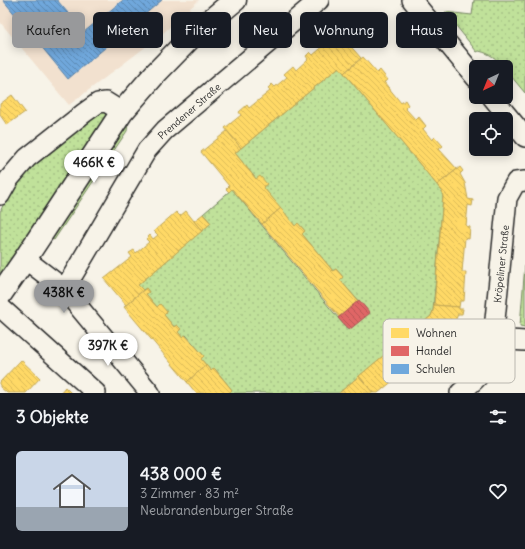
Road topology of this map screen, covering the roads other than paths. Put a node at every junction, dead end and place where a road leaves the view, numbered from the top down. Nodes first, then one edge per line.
1 (235, 0) edge
2 (319, 0) edge
3 (412, 0) edge
4 (469, 69) edge
5 (498, 104) edge
6 (122, 112) junction
7 (525, 138) edge
8 (525, 181) edge
9 (2, 191) edge
10 (25, 259) junction
11 (63, 288) junction
12 (0, 295) edge
13 (0, 307) edge
14 (495, 319) edge
15 (515, 340) edge
16 (525, 341) edge
17 (471, 383) edge
18 (96, 393) edge
19 (150, 393) edge
20 (460, 393) edge

1 - 6 main road
2 - 11 street, Prendener Straße
3 - 4 street
5 - 7 street
6 - 9 street
6 - 10 main road
8 - 14 street, Kröpeliner Straße
10 - 11 street
10 - 12 main road
11 - 19 street
13 - 18 street
15 - 16 street
17 - 20 street, Kröpeliner Straße

